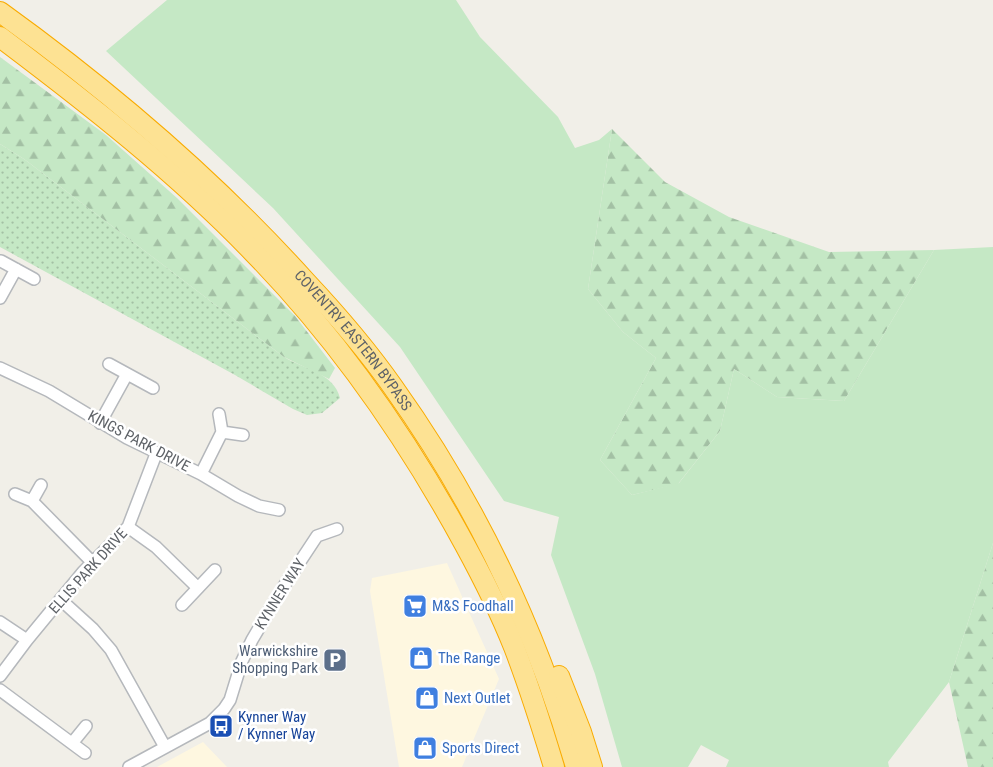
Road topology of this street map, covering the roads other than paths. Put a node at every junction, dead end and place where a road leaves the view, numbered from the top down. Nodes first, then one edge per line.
1 (0, 12) edge
2 (0, 37) edge
3 (260, 230) junction
4 (0, 261) edge
5 (16, 269) junction
6 (272, 273) junction
7 (34, 279) dead end
8 (0, 298) edge
9 (109, 364) dead end
10 (0, 368) edge
11 (127, 374) junction
12 (153, 388) dead end
13 (219, 414) dead end
14 (100, 423) junction
15 (222, 432) junction
16 (243, 435) dead end
17 (156, 454) junction
18 (201, 474) junction
19 (41, 485) dead end
20 (15, 494) dead end
21 (32, 501) junction
22 (279, 510) dead end
23 (128, 527) junction
24 (337, 529) dead end
25 (92, 562) junction
26 (215, 570) dead end
27 (198, 588) junction
28 (61, 600) junction
29 (182, 605) dead end
30 (0, 622) edge
31 (26, 640) junction
32 (0, 676) edge
33 (0, 690) edge
34 (86, 726) dead end
35 (73, 742) junction
36 (165, 747) junction
37 (85, 753) dead end
38 (129, 767) edge
39 (544, 767) edge
40 (554, 767) edge
41 (576, 767) edge
42 (592, 767) edge

1 - 3 highway, COVENTRY EASTERN BYPASS
2 - 6 highway, COVENTRY EASTERN BYPASS
3 - 41 highway, COVENTRY EASTERN BYPASS
3 - 42 highway
4 - 5 street
5 - 7 street
5 - 8 street
6 - 39 highway
6 - 40 highway, COVENTRY EASTERN BYPASS
9 - 11 street
10 - 14 street, KINGS PARK DRIVE
11 - 12 street
11 - 14 street
13 - 15 street
14 - 17 street, KINGS PARK DRIVE
15 - 16 street
15 - 18 street
17 - 18 street, KINGS PARK DRIVE
17 - 23 street, ELLIS PARK DRIVE
18 - 22 street, KINGS PARK DRIVE
19 - 21 street
20 - 21 street
21 - 25 street
23 - 25 street, ELLIS PARK DRIVE
23 - 27 street
24 - 36 street, KYNNER WAY
25 - 28 street, ELLIS PARK DRIVE
26 - 27 street
27 - 29 street
28 - 31 street, ELLIS PARK DRIVE
28 - 36 street
30 - 31 street
31 - 32 street, ELLIS PARK DRIVE
33 - 35 street
34 - 35 street
35 - 37 street
36 - 38 street, KYNNER WAY

